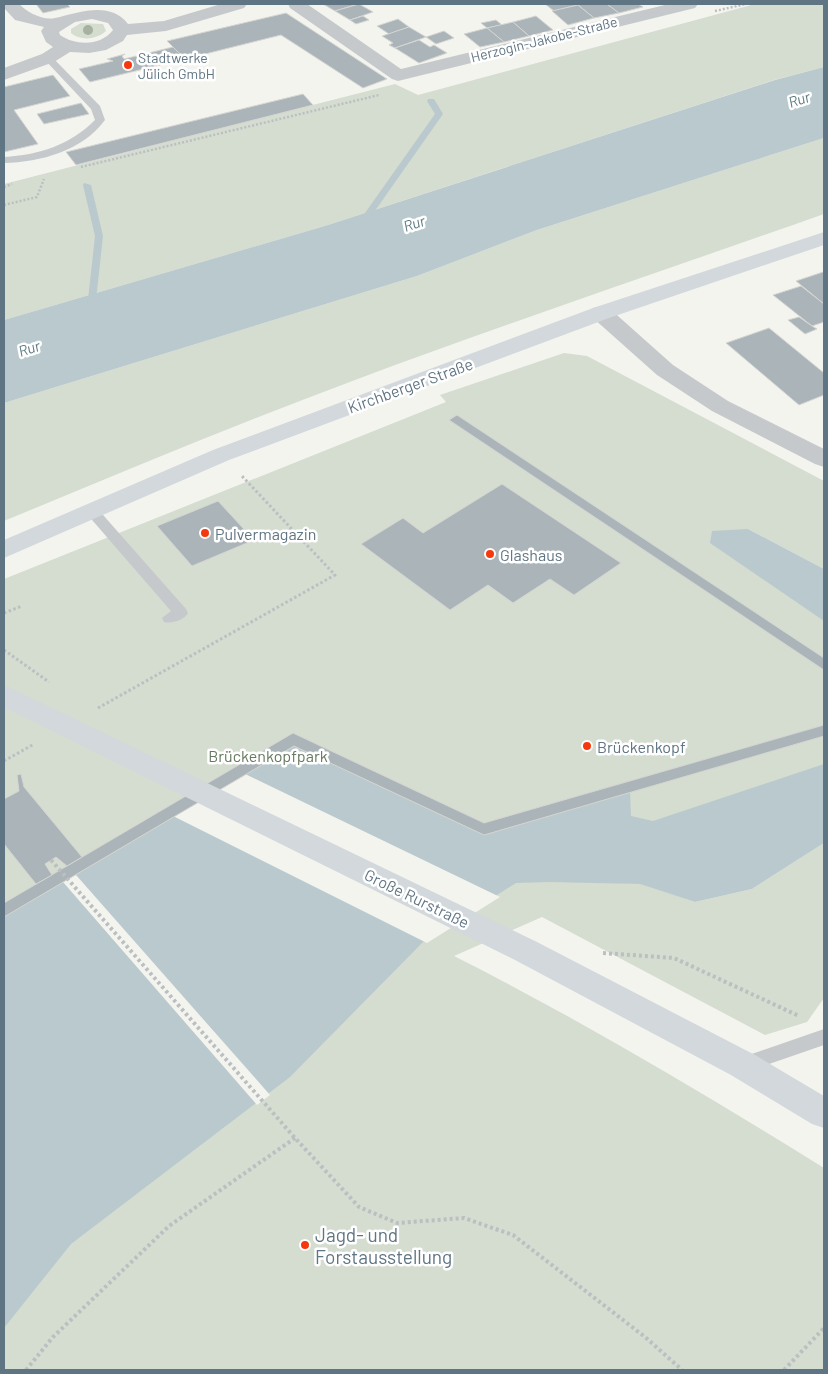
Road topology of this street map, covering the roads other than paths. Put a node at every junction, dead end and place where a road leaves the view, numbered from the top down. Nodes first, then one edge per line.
1 (10, 4) edge
2 (238, 4) edge
3 (296, 4) edge
4 (689, 4) edge
5 (121, 8) dead end
6 (104, 16) junction
7 (55, 24) junction
8 (122, 30) junction
9 (67, 46) junction
10 (48, 58) junction
11 (4, 74) edge
12 (4, 160) edge
13 (824, 238) edge
14 (601, 314) junction
15 (824, 459) edge
16 (91, 510) junction
17 (4, 550) edge
18 (169, 618) dead end
19 (4, 695) edge
20 (824, 1037) edge
21 (743, 1065) junction
22 (824, 1113) edge

1 - 7 street
2 - 8 street
3 - 4 street, Herzogin-Jakobe-Straße
5 - 6 street
6 - 7 street
6 - 8 street
7 - 9 street
8 - 9 street
9 - 10 street
10 - 11 street
10 - 12 lane
13 - 14 main road, Kirchberger Straße
14 - 15 street
14 - 16 main road, Kirchberger Straße
16 - 17 main road, Kirchberger Straße
16 - 18 lane
19 - 21 main road, Große Rurstraße
20 - 21 lane
21 - 22 main road, Große Rurstraße

